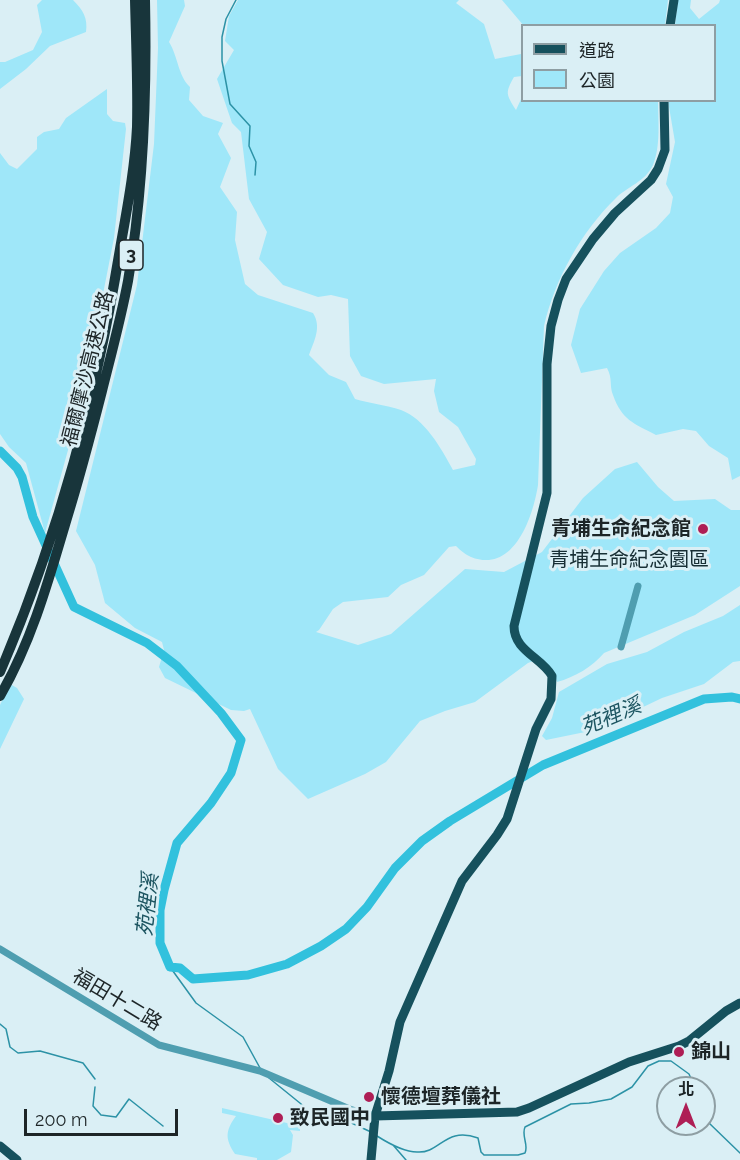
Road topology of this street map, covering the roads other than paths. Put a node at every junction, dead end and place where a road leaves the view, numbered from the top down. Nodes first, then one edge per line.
1 (135, 0) edge
2 (145, 0) edge
3 (674, 0) edge
4 (140, 21) junction
5 (670, 24) edge
6 (664, 102) edge
7 (73, 481) junction
8 (638, 586) dead end
9 (621, 647) dead end
10 (0, 672) edge
11 (2, 692) edge
12 (0, 949) edge
13 (740, 1003) edge
14 (375, 1116) junction
15 (0, 1146) edge
16 (17, 1160) edge
17 (371, 1160) edge

1 - 4 highway, 福爾摩沙高速公路 / 3
2 - 4 highway, 福爾摩沙高速公路 / 3
3 - 5 main road
4 - 7 highway, 福爾摩沙高速公路 / 3
6 - 14 main road
7 - 10 highway, 福爾摩沙高速公路 / 3
7 - 11 highway, 福爾摩沙高速公路 / 3
8 - 9 street
12 - 14 street, 福田十二路
13 - 14 main road
14 - 17 main road
15 - 16 main road

